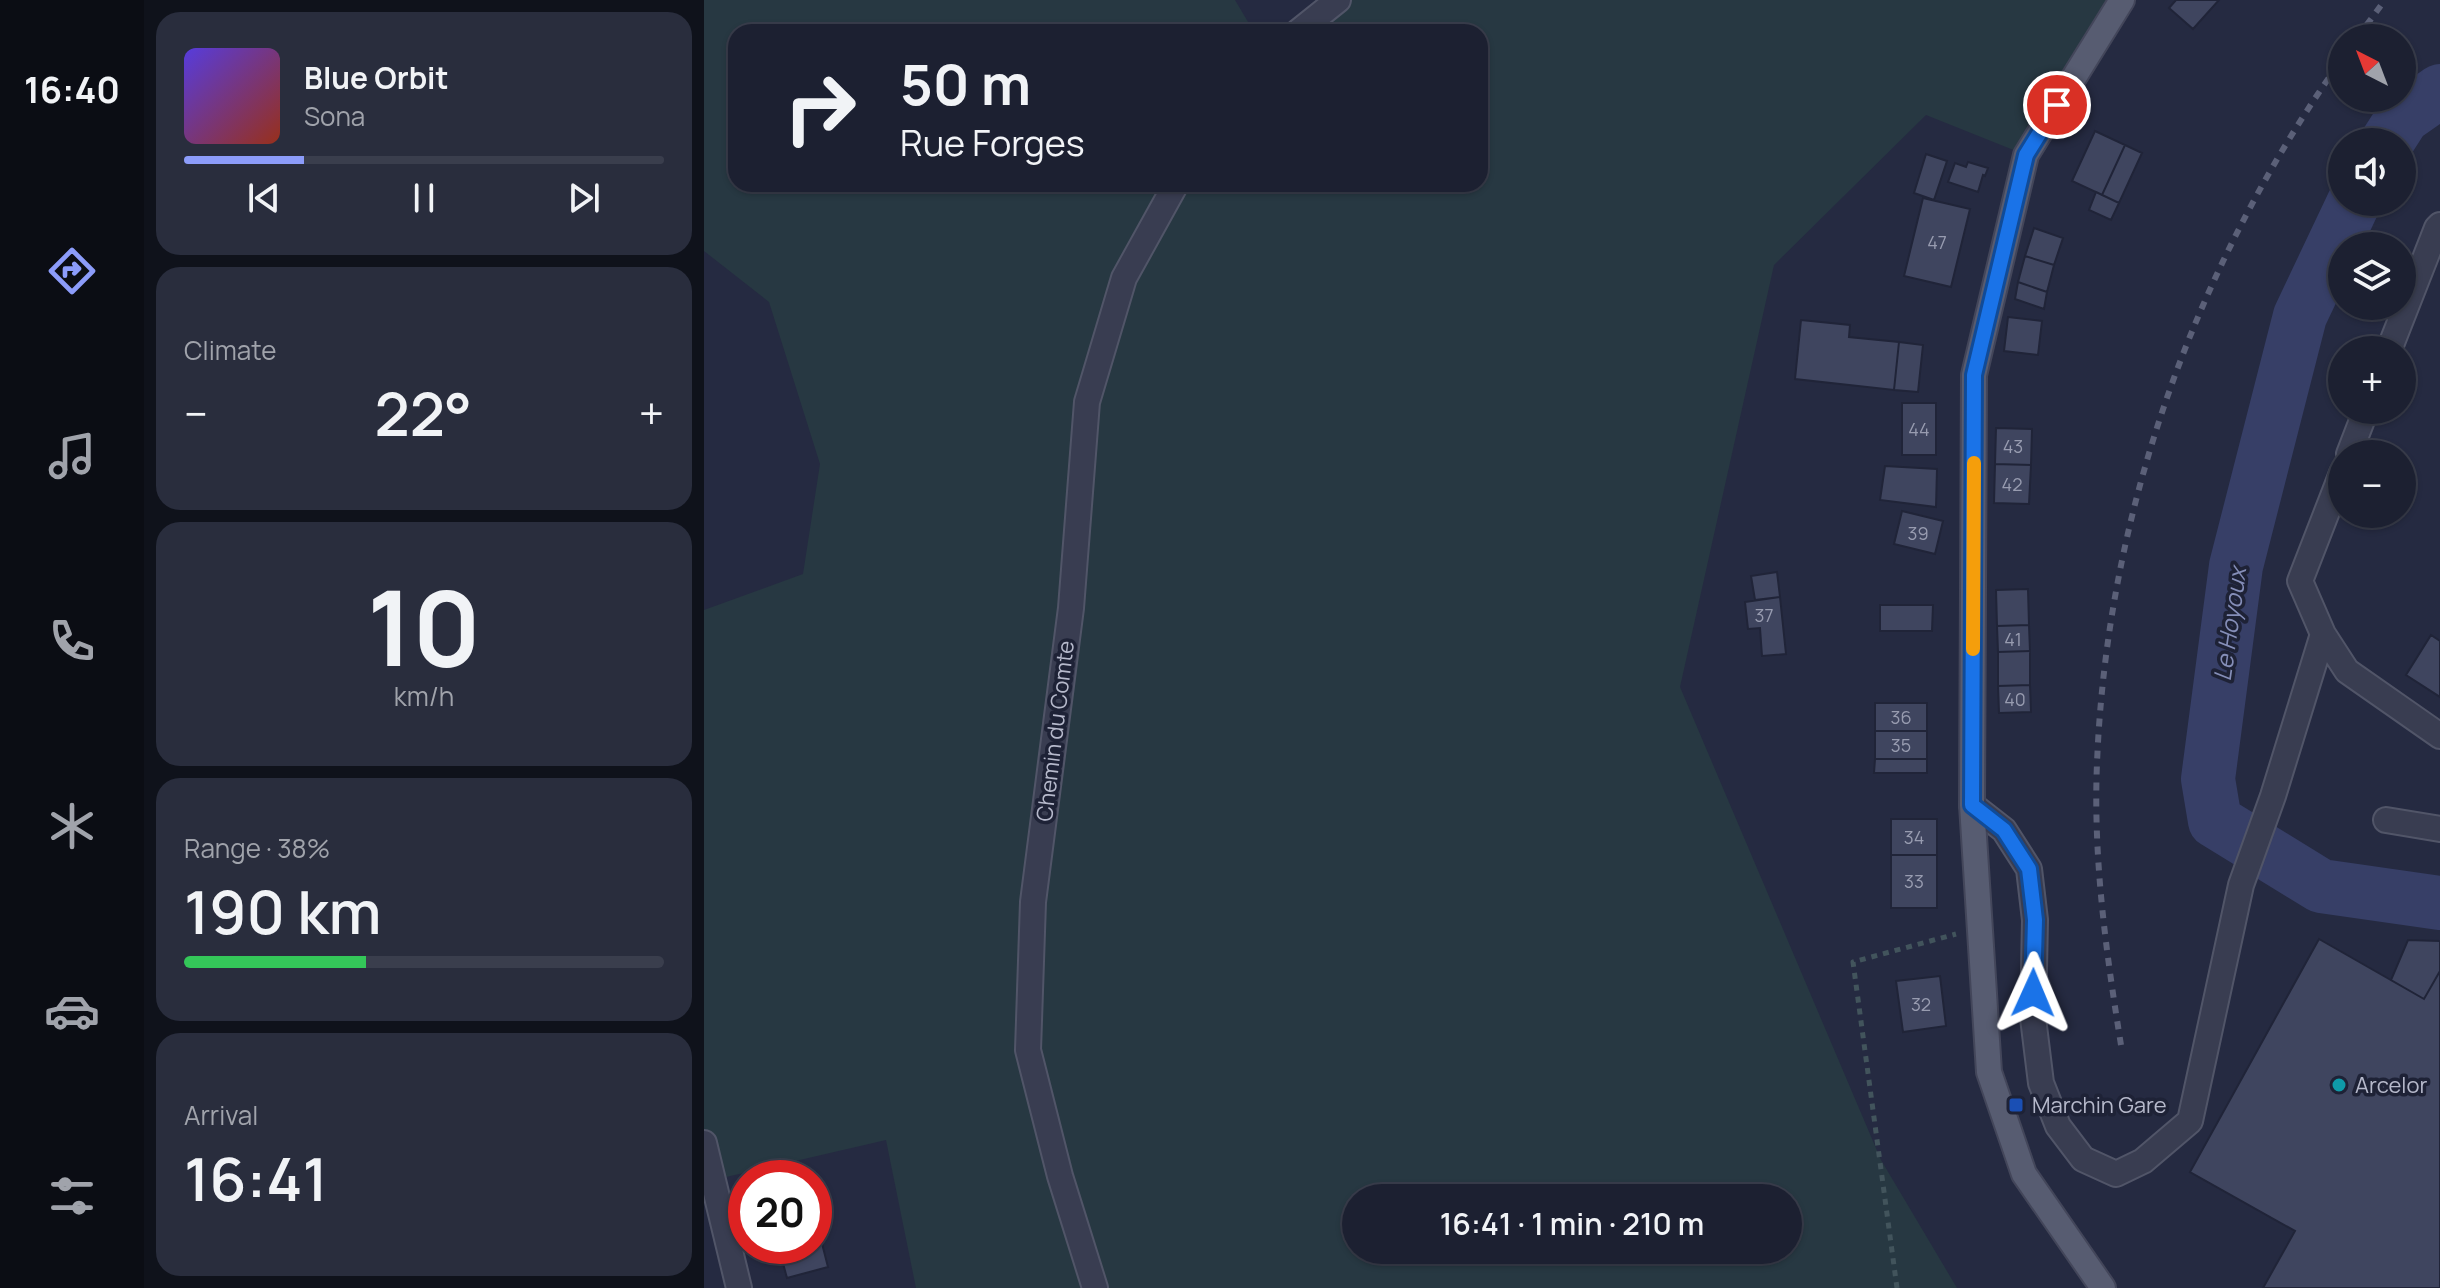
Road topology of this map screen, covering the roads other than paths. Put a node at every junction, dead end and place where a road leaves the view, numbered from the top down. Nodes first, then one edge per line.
1 (1338, 0) edge
2 (2122, 0) edge
3 (1308, 24) edge
4 (1172, 192) edge
5 (2440, 225) edge
6 (2395, 336) edge
7 (2328, 509) edge
8 (2323, 634) junction
9 (2440, 736) edge
10 (1972, 805) junction
11 (2386, 820) dead end
12 (2440, 829) edge
13 (704, 1143) edge
14 (739, 1288) edge
15 (1095, 1288) edge
16 (2103, 1288) edge

1 - 3 street
2 - 10 main road
4 - 15 street, Chemin du Comte
5 - 6 street
7 - 8 street
8 - 9 street
8 - 10 street
10 - 16 main road
11 - 12 street
13 - 14 street

